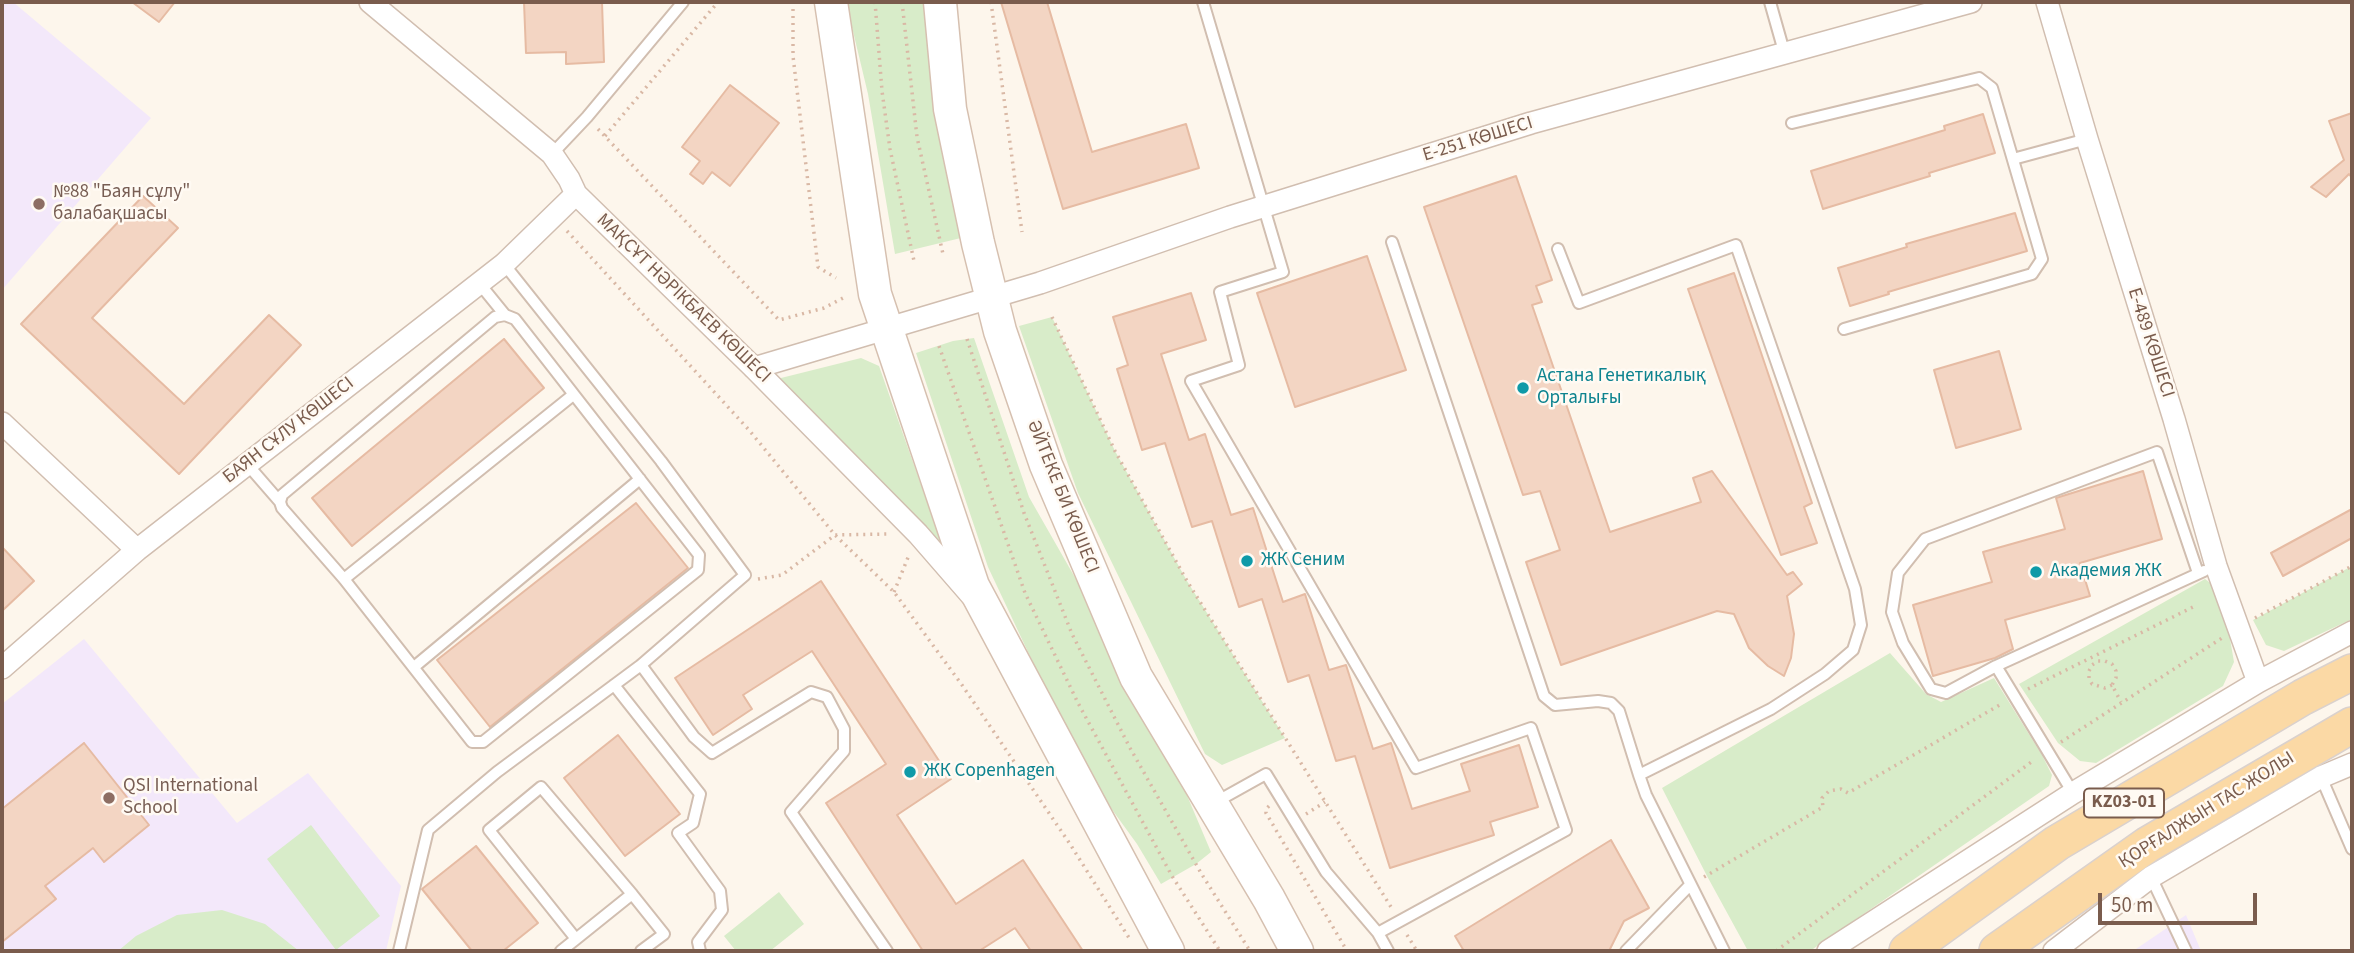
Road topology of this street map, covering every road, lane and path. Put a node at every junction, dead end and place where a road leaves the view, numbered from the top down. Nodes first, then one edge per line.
1 (370, 2) edge
2 (683, 2) edge
3 (718, 2) edge
4 (793, 2) edge
5 (831, 2) edge
6 (875, 2) edge
7 (902, 2) edge
8 (940, 2) edge
9 (991, 2) edge
10 (1203, 2) edge
11 (1770, 2) edge
12 (1971, 2) edge
13 (2047, 2) edge
14 (1785, 55) junction
15 (587, 117) junction
16 (1792, 123) dead end
17 (605, 136) junction
18 (2087, 139) junction
19 (552, 153) junction
20 (2013, 159) junction
21 (576, 194) junction
22 (1264, 207) junction
23 (554, 216) junction
24 (1022, 232) dead end
25 (1392, 242) dead end
26 (1558, 249) dead end
27 (943, 254) dead end
28 (914, 261) dead end
29 (504, 264) junction
30 (836, 278) dead end
31 (479, 283) junction
32 (990, 297) junction
33 (842, 298) dead end
34 (505, 315) junction
35 (1052, 317) dead end
36 (886, 328) junction
37 (1844, 329) dead end
38 (967, 339) dead end
39 (939, 346) dead end
40 (754, 368) junction
41 (573, 395) junction
42 (2, 423) edge
43 (2182, 446) junction
44 (2157, 452) junction
45 (247, 464) junction
46 (640, 479) junction
47 (280, 502) junction
48 (918, 534) junction
49 (835, 535) junction
50 (136, 550) junction
51 (2207, 570) junction
52 (745, 575) junction
53 (344, 579) junction
54 (894, 592) junction
55 (2195, 606) dead end
56 (984, 610) junction
57 (2352, 632) edge
58 (2095, 656) junction
59 (2098, 661) junction
60 (641, 665) junction
61 (1996, 666) junction
62 (414, 667) junction
63 (2, 668) edge
64 (2352, 672) edge
65 (2258, 682) junction
66 (2112, 684) junction
67 (614, 685) junction
68 (2014, 696) junction
69 (2121, 703) dead end
70 (2352, 725) edge
71 (2352, 764) edge
72 (1639, 775) junction
73 (2321, 777) junction
74 (2073, 793) junction
75 (1281, 797) junction
76 (1325, 802) junction
77 (1211, 804) junction
78 (1313, 809) dead end
79 (1296, 821) junction
80 (1275, 830) junction
81 (2352, 849) edge
82 (2151, 877) junction
83 (1690, 885) junction
84 (632, 894) junction
85 (1399, 921) junction
86 (1378, 933) junction
87 (576, 939) junction
88 (398, 951) edge
89 (561, 951) edge
90 (641, 951) edge
91 (699, 951) edge
92 (887, 951) edge
93 (1137, 951) edge
94 (1168, 951) edge
95 (1220, 951) edge
96 (1250, 951) edge
97 (1297, 951) edge
98 (1347, 951) edge
99 (1388, 951) edge
100 (1416, 951) edge
101 (1626, 951) edge
102 (1724, 951) edge
103 (1828, 951) edge
104 (1907, 951) edge
105 (1997, 951) edge
106 (2054, 951) edge
107 (2186, 951) edge

1 - 19 street, МАҚСҰТ НӘРІКБАЕВ КӨШЕСІ
2 - 15 lane
3 - 17 path
4 - 30 path
5 - 36 street
6 - 28 path
7 - 27 path
8 - 32 street, ӘЙТЕКЕ БИ КӨШЕСІ
9 - 24 path
10 - 22 lane
11 - 14 lane
12 - 14 street, Е-251 КӨШЕСІ
13 - 18 street, Е-489 КӨШЕСІ
14 - 22 street, Е-251 КӨШЕСІ
15 - 17 path
15 - 19 lane
16 - 20 lane
17 - 33 path
18 - 20 lane
18 - 43 street, Е-489 КӨШЕСІ
19 - 21 street, МАҚСҰТ НӘРІКБАЕВ КӨШЕСІ
20 - 37 lane
21 - 23 street, БАЯН СҰЛУ КӨШЕСІ
21 - 40 street, МАҚСҰТ НӘРІКБАЕВ КӨШЕСІ
22 - 32 street, Е-251 КӨШЕСІ
22 - 85 lane
23 - 29 street, БАЯН СҰЛУ КӨШЕСІ
23 - 49 path
25 - 72 lane
26 - 72 lane
29 - 31 street, БАЯН СҰЛУ КӨШЕСІ
29 - 52 lane
31 - 34 lane
31 - 45 street, БАЯН СҰЛУ КӨШЕСІ
32 - 36 street, Е-251 КӨШЕСІ
32 - 77 street, ӘЙТЕКЕ БИ КӨШЕСІ
34 - 41 lane
34 - 47 lane
35 - 76 path
36 - 40 street, Е-251 КӨШЕСІ
36 - 56 street
38 - 96 path
39 - 95 path
40 - 48 street, МАҚСҰТ НӘРІКБАЕВ КӨШЕСІ
41 - 46 lane
41 - 53 lane
42 - 50 street
43 - 44 lane
43 - 51 street, Е-489 КӨШЕСІ
44 - 51 lane
44 - 61 lane
45 - 47 lane
45 - 50 street, БАЯН СҰЛУ КӨШЕСІ
46 - 62 lane
46 - 62 lane
47 - 53 lane
48 - 49 path
48 - 54 path
48 - 56 street, МАҚСҰТ НӘРІКБАЕВ КӨШЕСІ
49 - 52 path
49 - 54 path
50 - 63 street, БАЯН СҰЛУ КӨШЕСІ
51 - 61 lane
51 - 65 street, Е-489 КӨШЕСІ
52 - 60 lane
53 - 62 lane
54 - 93 path
55 - 58 path
56 - 94 street
57 - 65 street
58 - 59 path
58 - 68 path
59 - 66 path
59 - 66 path
60 - 67 lane
60 - 92 lane
61 - 68 lane
64 - 104 main road, KZ03-01
65 - 74 street
66 - 69 path
67 - 88 lane
67 - 91 lane
68 - 74 lane
68 - 83 path
70 - 105 main road, ҚОРҒАЛЖЫН ТАС ЖОЛЫ / KZ03-01
71 - 73 street
72 - 83 lane
73 - 81 lane
73 - 82 street
74 - 103 street
75 - 77 lane
75 - 79 lane
75 - 80 path
76 - 78 path
76 - 85 path
77 - 97 street, ӘЙТЕКЕ БИ КӨШЕСІ
79 - 80 path
79 - 86 lane
80 - 98 path
82 - 106 street
82 - 107 lane
83 - 101 lane
83 - 102 lane
84 - 87 lane
84 - 87 lane
84 - 90 lane
85 - 86 lane
85 - 100 path
86 - 99 lane
87 - 89 lane

